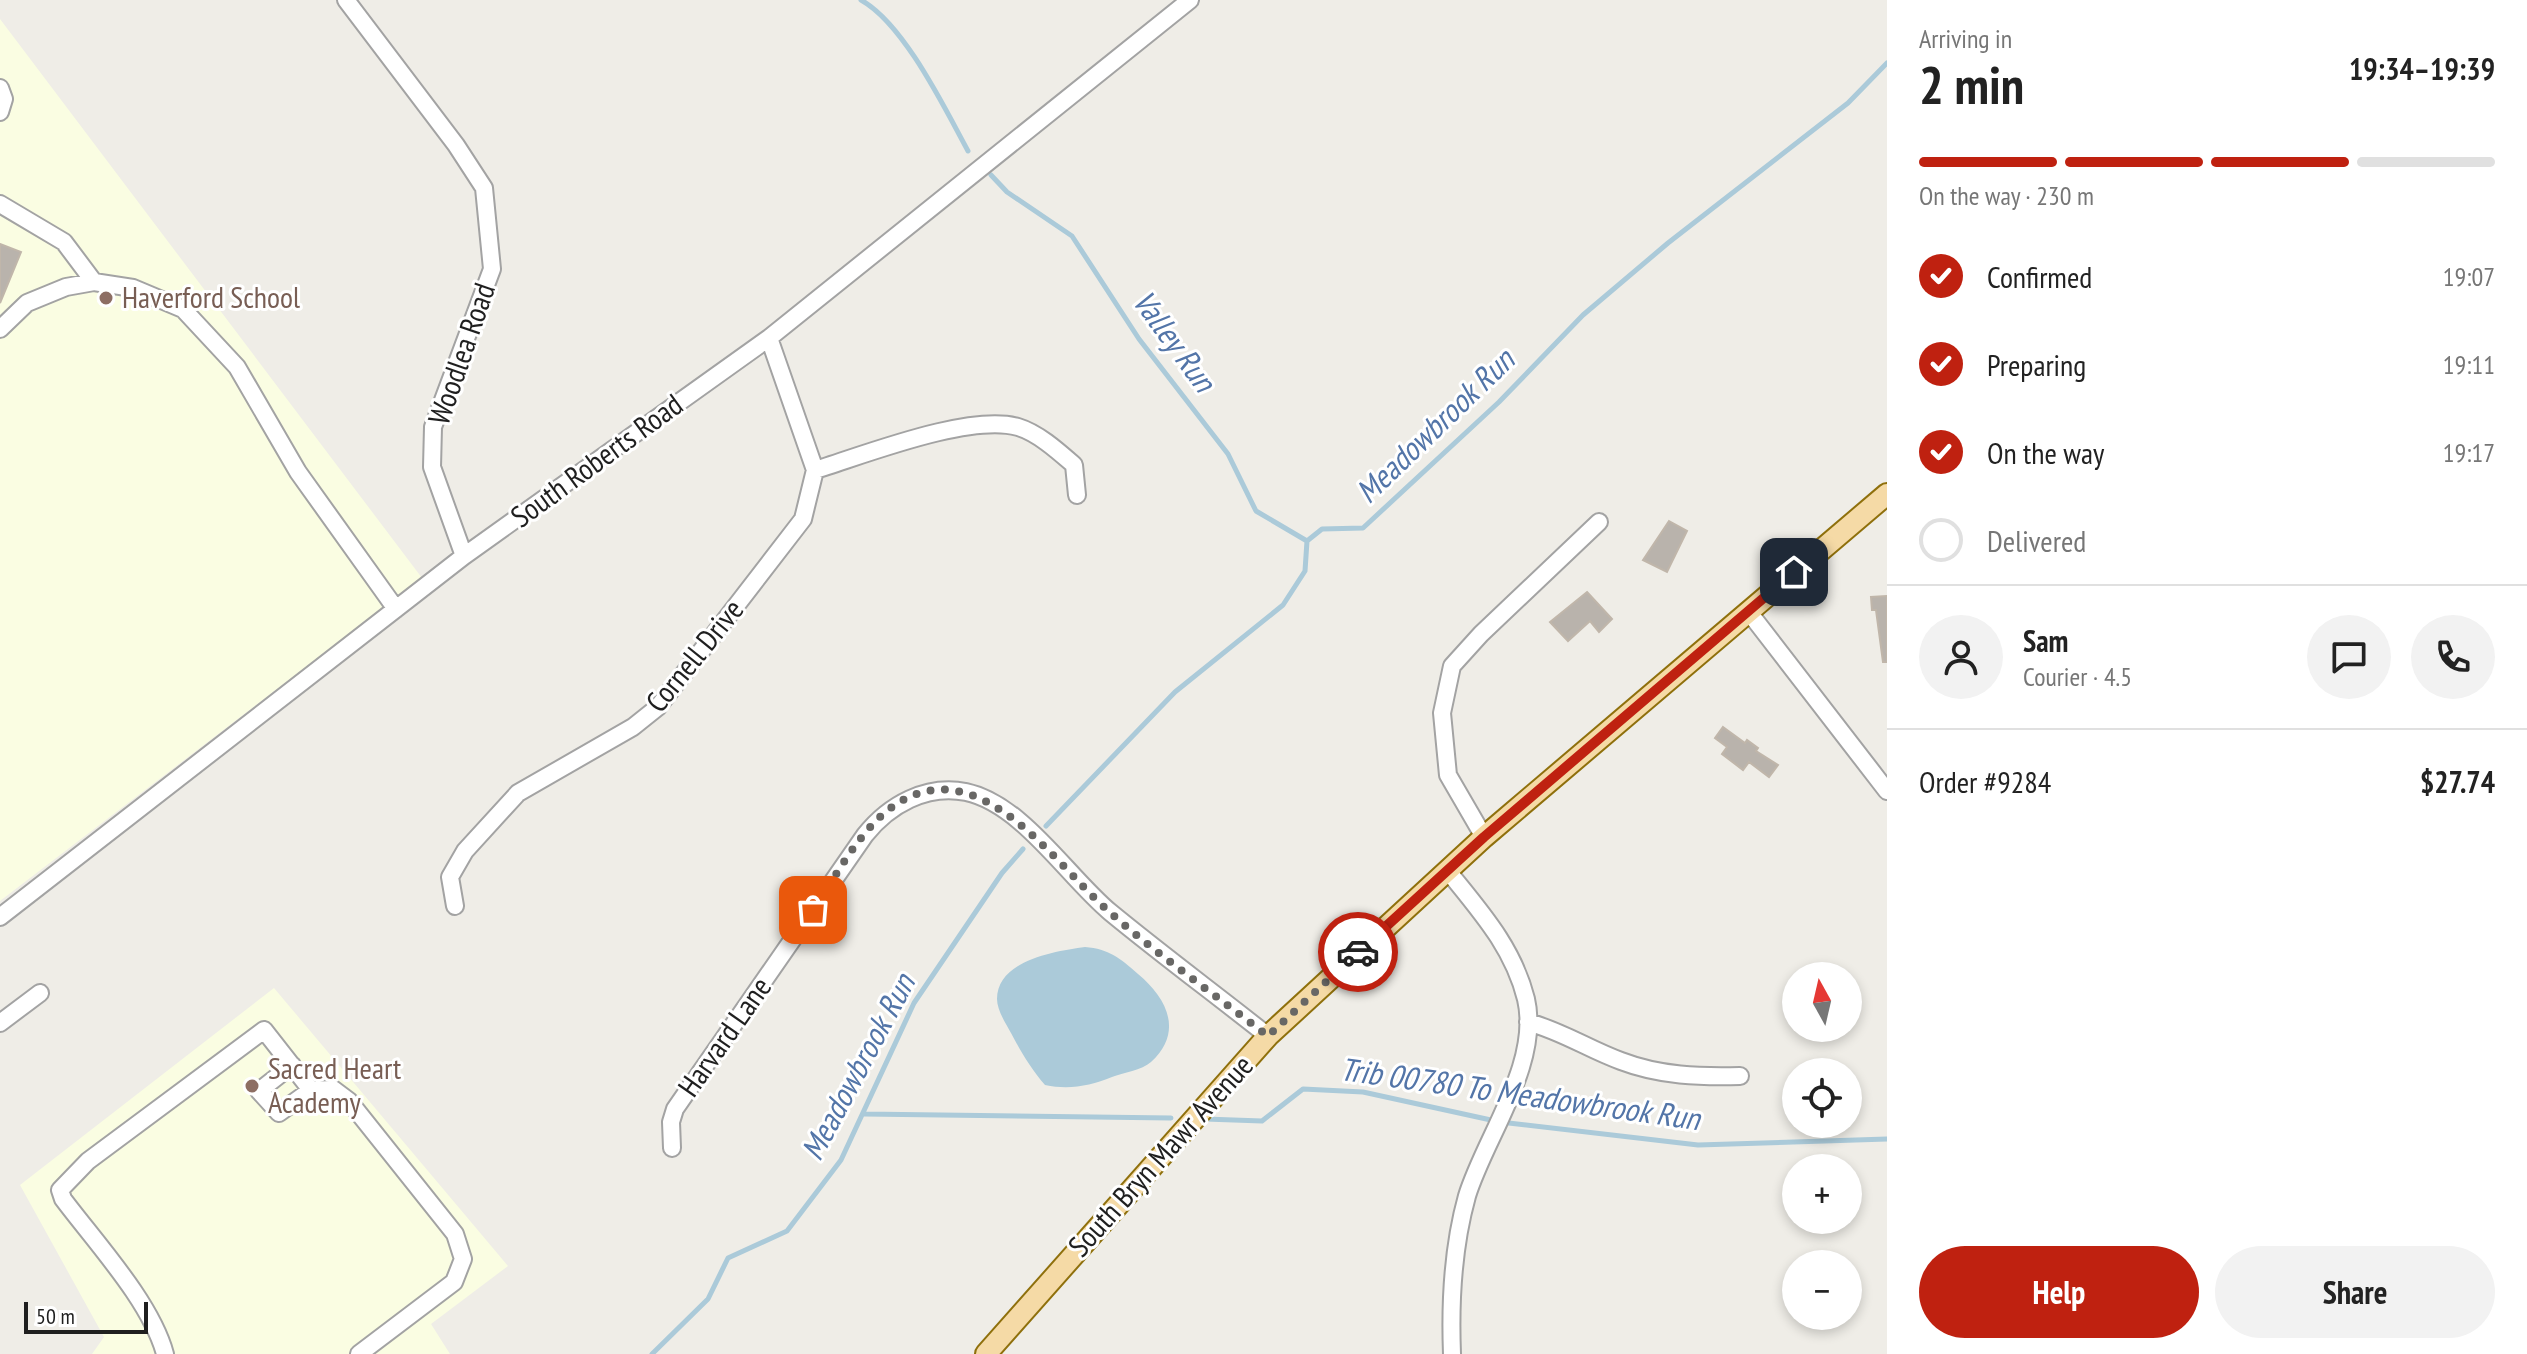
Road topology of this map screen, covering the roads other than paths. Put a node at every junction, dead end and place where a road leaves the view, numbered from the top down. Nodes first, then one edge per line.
1 (346, 0) edge
2 (1190, 0) edge
3 (0, 88) edge
4 (0, 112) edge
5 (0, 204) edge
6 (94, 282) junction
7 (0, 329) edge
8 (769, 338) junction
9 (815, 470) junction
10 (1887, 494) edge
11 (1077, 495) dead end
12 (1599, 522) dead end
13 (464, 556) junction
14 (396, 609) junction
15 (1748, 611) junction
16 (1887, 791) edge
17 (1484, 837) junction
18 (1447, 870) junction
19 (455, 906) dead end
20 (0, 917) edge
21 (40, 993) dead end
22 (1528, 1022) junction
23 (0, 1023) edge
24 (1268, 1036) junction
25 (292, 1065) junction
26 (1740, 1076) dead end
27 (311, 1090) junction
28 (672, 1148) dead end
29 (165, 1354) edge
30 (359, 1354) edge
31 (986, 1354) edge
32 (1452, 1354) edge

1 - 13 street, Woodlea Road
2 - 8 street, South Roberts Road
3 - 4 street
5 - 6 street
6 - 7 street
6 - 14 street
8 - 9 street
8 - 13 street, South Roberts Road
9 - 11 street
9 - 19 street, Cornell Drive
10 - 15 main road, South Bryn Mawr Avenue
12 - 17 street
13 - 14 street, South Roberts Road
14 - 20 street, South Roberts Road
15 - 16 street
15 - 17 main road, South Bryn Mawr Avenue
17 - 18 main road, South Bryn Mawr Avenue
18 - 22 street
18 - 24 main road, South Bryn Mawr Avenue
21 - 23 street
22 - 26 street
22 - 32 street
24 - 28 street, Harvard Lane
24 - 31 main road, South Bryn Mawr Avenue
25 - 27 street
25 - 27 street
25 - 29 street
27 - 30 street

